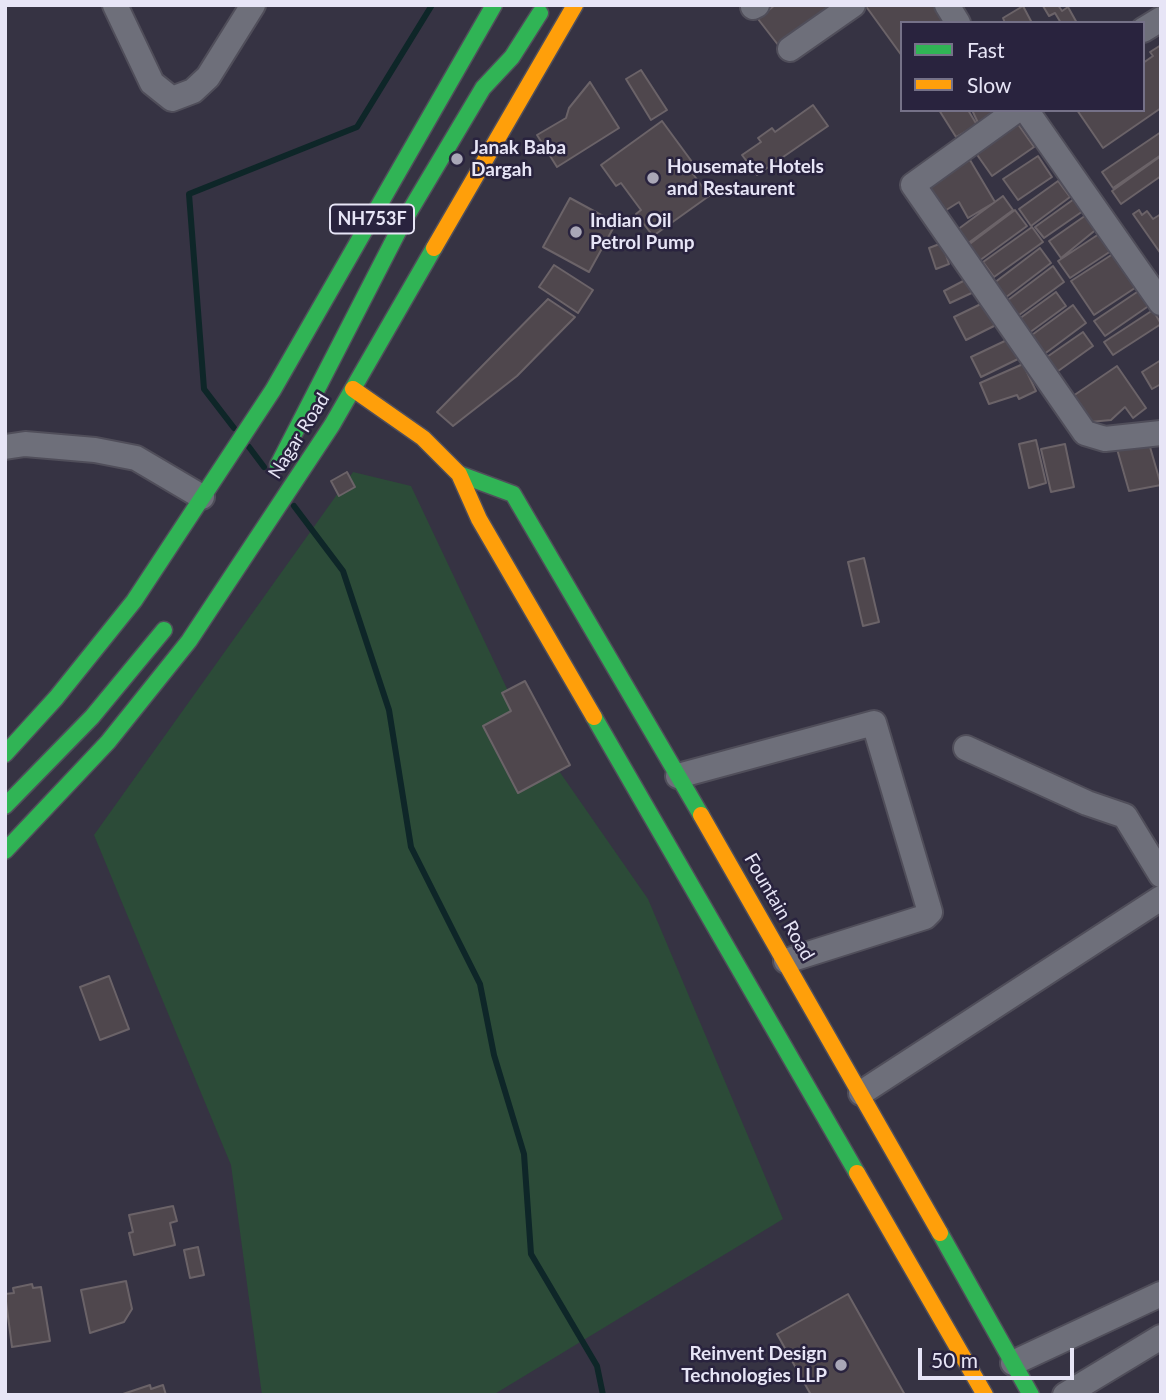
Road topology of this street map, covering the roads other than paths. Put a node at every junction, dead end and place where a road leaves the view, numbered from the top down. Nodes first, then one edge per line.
1 (115, 5) edge
2 (253, 5) edge
3 (494, 5) edge
4 (545, 5) edge
5 (575, 5) edge
6 (853, 5) edge
7 (947, 5) edge
8 (1161, 19) edge
9 (957, 21) edge
10 (1145, 29) edge
11 (790, 49) dead end
12 (1014, 112) edge
13 (1028, 112) edge
14 (326, 300) junction
15 (1161, 303) edge
16 (324, 375) junction
17 (353, 389) junction
18 (1161, 433) edge
19 (5, 447) edge
20 (459, 474) junction
21 (269, 479) dead end
22 (202, 497) junction
23 (177, 614) dead end
24 (966, 748) dead end
25 (5, 754) edge
26 (678, 776) junction
27 (5, 806) edge
28 (5, 851) edge
29 (1161, 875) edge
30 (1161, 898) edge
31 (786, 961) junction
32 (799, 985) junction
33 (759, 1005) junction
34 (861, 1093) junction
35 (1161, 1294) edge
36 (1161, 1337) edge
37 (1013, 1363) junction
38 (985, 1395) edge
39 (1031, 1395) edge
40 (1065, 1395) edge

1 - 2 street
3 - 14 main road, NH753F
4 - 16 main road
5 - 17 main road, Nagar Road / NH753F
6 - 11 street
7 - 9 street
8 - 10 street
12 - 18 street
13 - 15 street
14 - 16 main road
14 - 22 main road, NH753F
16 - 21 main road
17 - 20 main road, Fountain Road
17 - 28 main road, Nagar Road / NH753F
19 - 22 street
20 - 26 main road, Fountain Road
20 - 33 main road, Fountain Road
22 - 25 main road, NH753F
23 - 27 main road
24 - 29 street
26 - 31 main road, Fountain Road
26 - 31 street
30 - 34 street
31 - 32 main road, Fountain Road
32 - 33 main road
32 - 34 main road, Fountain Road
33 - 38 main road, Fountain Road
34 - 37 main road, Fountain Road
35 - 37 street
36 - 40 street
37 - 39 main road, Fountain Road

